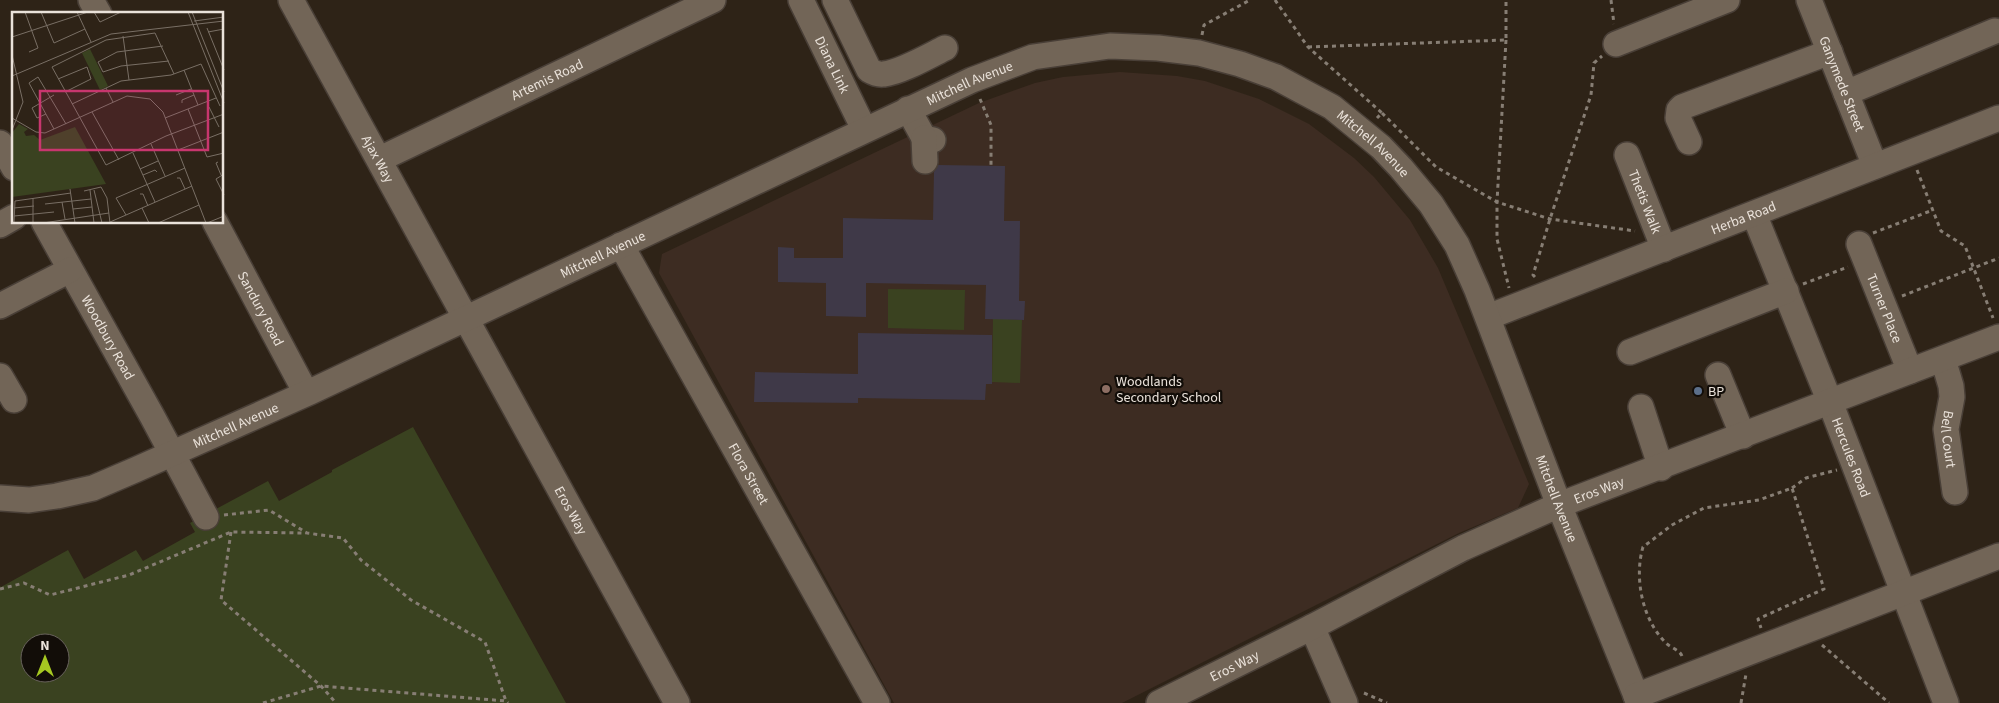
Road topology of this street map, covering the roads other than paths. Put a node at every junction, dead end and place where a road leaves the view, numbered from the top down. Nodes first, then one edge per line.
1 (91, 0) edge
2 (713, 0) edge
3 (801, 0) edge
4 (835, 0) edge
5 (1727, 0) edge
6 (1809, 0) edge
7 (299, 2) edge
8 (98, 12) edge
9 (1995, 31) dead end
10 (850, 32) junction
11 (1616, 44) road end
12 (823, 45) junction
13 (946, 48) dead end
14 (1830, 52) junction
15 (1846, 93) junction
16 (908, 109) junction
17 (1999, 118) edge
18 (864, 129) junction
19 (12, 138) edge
20 (1689, 142) dead end
21 (0, 144) edge
22 (927, 146) dead end
23 (1627, 156) dead end
24 (380, 159) junction
25 (12, 165) edge
26 (1875, 166) junction
27 (1754, 214) junction
28 (12, 218) edge
29 (45, 224) edge
30 (216, 224) edge
31 (0, 225) edge
32 (1661, 240) junction
33 (621, 245) junction
34 (1863, 252) road end
35 (70, 270) junction
36 (1786, 291) junction
37 (0, 306) edge
38 (1488, 317) junction
39 (465, 318) junction
40 (1997, 331) edge
41 (1630, 352) dead end
42 (1942, 359) junction
43 (1910, 371) junction
44 (1718, 375) dead end
45 (0, 376) edge
46 (306, 393) junction
47 (14, 400) dead end
48 (1830, 402) junction
49 (1641, 407) dead end
50 (1743, 436) junction
51 (172, 453) junction
52 (1661, 468) junction
53 (1955, 492) dead end
54 (0, 498) edge
55 (1559, 505) junction
56 (206, 517) road end
57 (1999, 556) edge
58 (1903, 594) junction
59 (1312, 627) junction
60 (1638, 699) edge
61 (676, 703) edge
62 (877, 703) edge
63 (1160, 703) edge
64 (1345, 703) edge
65 (1946, 703) edge

1 - 8 street
2 - 24 street, Artemis Road
3 - 12 street, Diana Link
4 - 10 street
5 - 11 street
6 - 14 street, Ganymede Street
7 - 24 street, Ajax Way
9 - 15 street
10 - 12 street
10 - 13 street
12 - 18 street, Diana Link
14 - 15 street, Ganymede Street
14 - 20 street
15 - 26 street, Ganymede Street
16 - 18 street, Mitchell Avenue
16 - 22 street
16 - 38 street, Mitchell Avenue
17 - 26 street, Herba Road
18 - 33 street, Mitchell Avenue
19 - 21 street
21 - 25 street
23 - 32 street, Thetis Walk
24 - 39 street, Ajax Way
26 - 27 street, Herba Road
27 - 32 street, Herba Road
27 - 36 street, Hercules Road
28 - 31 street
29 - 35 street, Woodbury Road
30 - 46 street, Sandury Road
32 - 38 street, Herba Road
33 - 39 street, Mitchell Avenue
33 - 62 street, Flora Street
34 - 43 street, Turner Place
35 - 37 street
35 - 51 street, Woodbury Road
36 - 41 street
36 - 48 street, Hercules Road
38 - 55 street, Mitchell Avenue
39 - 46 street, Mitchell Avenue
39 - 61 street, Eros Way
40 - 42 street, Eros Way
42 - 43 street, Eros Way
42 - 53 street, Bell Court
43 - 48 street, Eros Way
44 - 50 street
45 - 47 street
46 - 51 street, Mitchell Avenue
48 - 50 street, Eros Way
48 - 58 street, Hercules Road
49 - 52 street
50 - 52 street, Eros Way
51 - 54 street, Mitchell Avenue
51 - 56 street, Woodbury Road
52 - 55 street, Eros Way
55 - 59 street, Eros Way
55 - 60 street, Mitchell Avenue
57 - 58 street
58 - 60 street
58 - 65 street, Hercules Road
59 - 63 street, Eros Way
59 - 64 street

